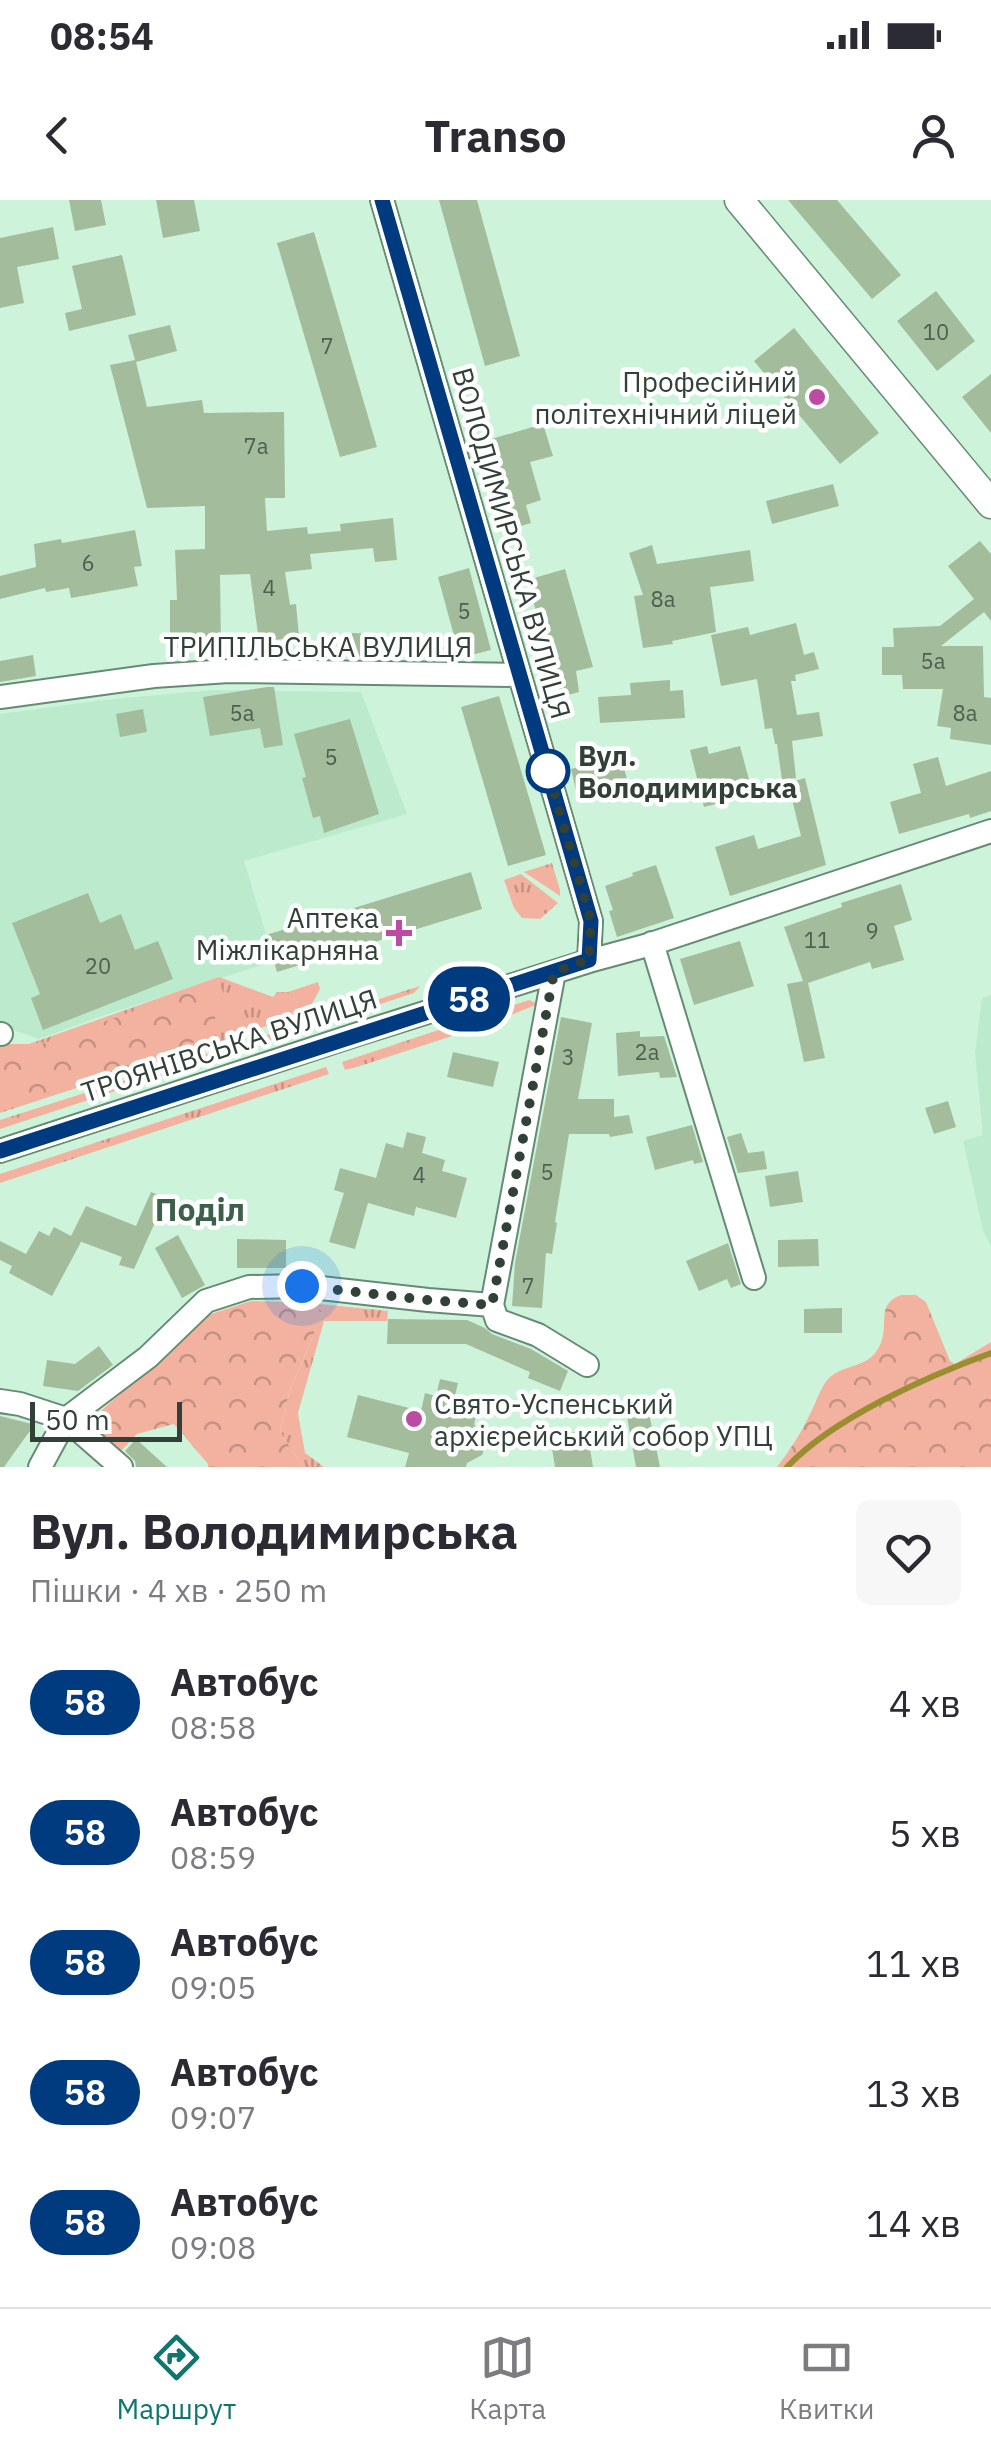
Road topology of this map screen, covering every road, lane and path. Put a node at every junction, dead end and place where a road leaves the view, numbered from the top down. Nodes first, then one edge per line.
1 (382, 200) edge
2 (739, 200) edge
3 (991, 504) edge
4 (519, 674) junction
5 (0, 697) edge
6 (991, 831) edge
7 (652, 943) junction
8 (589, 960) junction
9 (554, 972) junction
10 (0, 1151) edge
11 (754, 1278) dead end
12 (492, 1305) junction
13 (588, 1365) dead end
14 (0, 1401) edge
15 (66, 1419) junction
16 (40, 1467) edge
17 (122, 1467) edge

1 - 4 street, ВОЛОДИМИРСЬКА ВУЛИЦЯ
2 - 3 main road
4 - 5 street, ТРИПІЛЬСЬКА ВУЛИЦЯ
4 - 8 street, ВОЛОДИМИРСЬКА ВУЛИЦЯ
6 - 7 street, ТРОЯНІВСЬКА ВУЛИЦЯ
7 - 8 street, ТРОЯНІВСЬКА ВУЛИЦЯ
7 - 11 street
8 - 9 street, ТРОЯНІВСЬКА ВУЛИЦЯ
9 - 10 street, ТРОЯНІВСЬКА ВУЛИЦЯ
9 - 12 street
12 - 13 street
12 - 15 street
14 - 15 street
15 - 16 street
15 - 17 street

